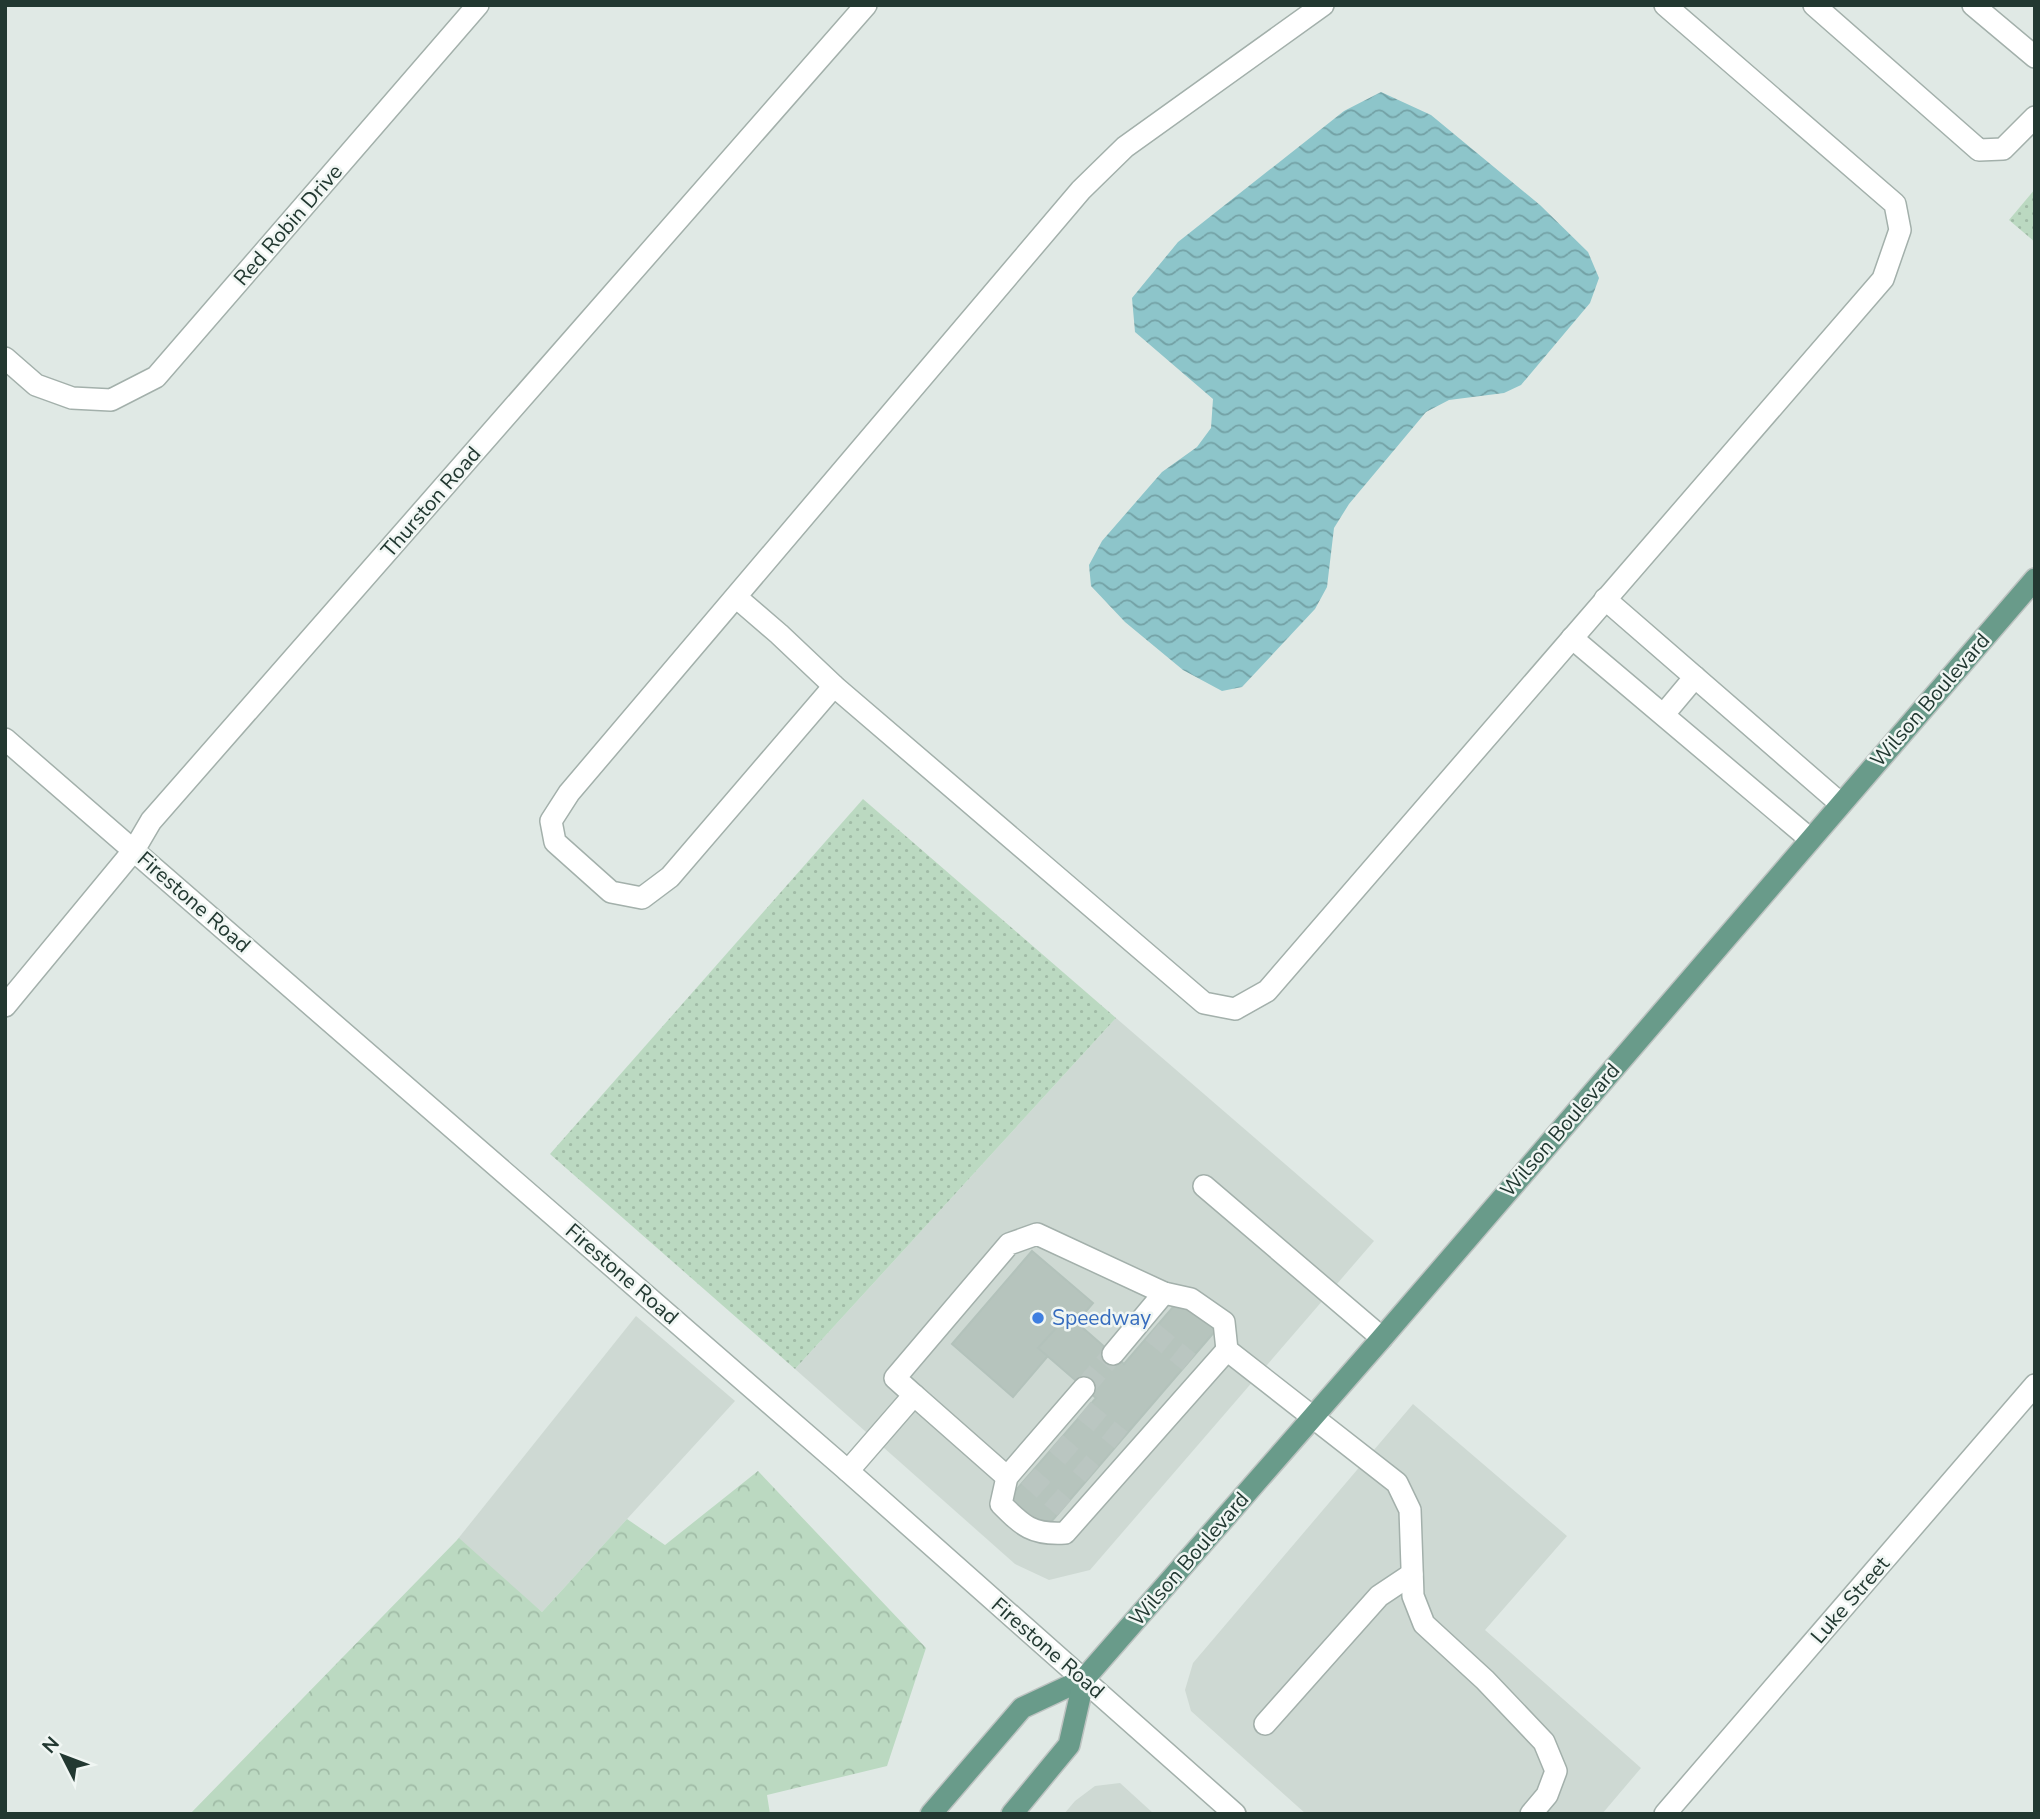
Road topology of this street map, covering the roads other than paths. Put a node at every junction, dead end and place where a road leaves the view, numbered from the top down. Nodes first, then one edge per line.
1 (478, 5) edge
2 (866, 5) edge
3 (1323, 5) edge
4 (1665, 5) edge
5 (1814, 5) edge
6 (1973, 5) edge
7 (2035, 57) edge
8 (2035, 117) edge
9 (5, 358) edge
10 (2035, 579) edge
11 (736, 597) junction
12 (1605, 599) junction
13 (1573, 638) junction
14 (1695, 677) junction
15 (834, 686) junction
16 (1664, 714) junction
17 (5, 739) edge
18 (1841, 804) junction
19 (1810, 839) junction
20 (134, 850) junction
21 (5, 1006) edge
22 (1204, 1186) dead end
23 (1164, 1293) junction
24 (1382, 1338) junction
25 (1227, 1350) junction
26 (1113, 1354) tunnel mouth
27 (2035, 1385) edge
28 (914, 1395) junction
29 (1081, 1399) tunnel mouth
30 (1313, 1417) junction
31 (848, 1471) junction
32 (1017, 1473) junction
33 (1412, 1574) junction
34 (1084, 1679) junction
35 (1265, 1724) dead end
36 (931, 1814) edge
37 (1012, 1814) edge
38 (1235, 1814) edge
39 (1531, 1814) edge
40 (1665, 1814) edge

1 - 9 street, Red Robin Drive
2 - 20 street, Thurston Road
3 - 11 street
4 - 12 street
5 - 8 street
6 - 7 street
10 - 18 main road, Wilson Boulevard
11 - 15 street
11 - 15 street
12 - 13 street
12 - 14 street
13 - 15 street
13 - 16 street
14 - 16 street
14 - 18 street
16 - 19 street
17 - 20 street, Firestone Road
18 - 19 main road, Wilson Boulevard
19 - 24 main road, Wilson Boulevard
20 - 21 street, Thurston Road
20 - 31 street, Firestone Road
22 - 24 street
23 - 25 street
23 - 26 street
23 - 28 street
24 - 30 main road, Wilson Boulevard
25 - 30 street
25 - 32 street
27 - 40 street, Luke Street
28 - 31 street
28 - 32 street
29 - 32 street
30 - 33 street
30 - 34 main road, Wilson Boulevard
31 - 34 street, Firestone Road
33 - 35 street
33 - 39 street
34 - 36 main road, Wilson Boulevard
34 - 37 main road, Wilson Boulevard
34 - 38 street, Firestone Road

